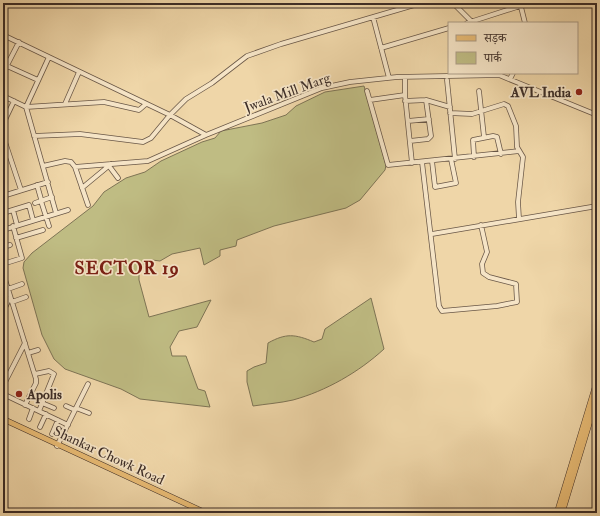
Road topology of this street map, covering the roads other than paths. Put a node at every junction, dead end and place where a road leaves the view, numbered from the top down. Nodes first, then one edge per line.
1 (421, 3) edge
2 (454, 3) edge
3 (520, 4) edge
4 (373, 17) junction
5 (469, 22) edge
6 (525, 22) edge
7 (448, 28) edge
8 (3, 35) edge
9 (19, 42) junction
10 (381, 48) junction
11 (49, 57) junction
12 (6, 66) junction
13 (79, 72) junction
14 (3, 73) edge
15 (512, 74) edge
16 (406, 77) junction
17 (389, 78) junction
18 (510, 79) junction
19 (38, 80) junction
20 (447, 80) dead end
21 (368, 91) dead end
22 (479, 91) dead end
23 (405, 95) junction
24 (3, 96) edge
25 (370, 100) junction
26 (426, 100) junction
27 (14, 101) junction
28 (406, 101) junction
29 (65, 104) junction
30 (146, 104) junction
31 (26, 107) junction
32 (450, 107) junction
33 (480, 112) junction
34 (450, 113) junction
35 (170, 115) junction
36 (597, 115) edge
37 (429, 119) junction
38 (408, 121) junction
39 (3, 124) edge
40 (206, 135) junction
41 (3, 136) edge
42 (34, 136) junction
43 (484, 137) junction
44 (410, 140) junction
45 (5, 151) edge
46 (519, 151) junction
47 (501, 154) junction
48 (474, 157) junction
49 (453, 159) junction
50 (432, 161) junction
51 (422, 162) junction
52 (412, 163) junction
53 (111, 165) junction
54 (43, 166) junction
55 (75, 167) junction
56 (118, 178) dead end
57 (48, 182) junction
58 (37, 186) junction
59 (435, 187) junction
60 (82, 188) junction
61 (426, 188) junction
62 (21, 190) junction
63 (3, 196) edge
64 (52, 197) junction
65 (41, 200) junction
66 (35, 203) dead end
67 (88, 205) dead end
68 (597, 206) edge
69 (13, 210) junction
70 (68, 210) dead end
71 (3, 213) edge
72 (56, 213) junction
73 (46, 216) junction
74 (519, 219) junction
75 (33, 220) junction
76 (481, 225) junction
77 (15, 226) junction
78 (49, 226) dead end
79 (3, 230) edge
80 (43, 230) dead end
81 (432, 234) junction
82 (16, 238) junction
83 (10, 245) dead end
84 (3, 247) edge
85 (3, 264) edge
86 (3, 273) edge
87 (22, 284) dead end
88 (8, 289) junction
89 (10, 297) junction
90 (26, 298) dead end
91 (12, 302) junction
92 (3, 312) edge
93 (25, 343) junction
94 (38, 350) dead end
95 (28, 353) junction
96 (35, 374) junction
97 (597, 382) edge
98 (88, 384) dead end
99 (3, 386) edge
100 (3, 394) edge
101 (597, 398) edge
102 (42, 403) junction
103 (25, 404) junction
104 (66, 406) dead end
105 (33, 408) junction
106 (54, 408) dead end
107 (75, 409) junction
108 (39, 411) junction
109 (89, 413) dead end
110 (46, 414) junction
111 (29, 419) dead end
112 (3, 420) edge
113 (58, 420) junction
114 (68, 425) junction
115 (40, 427) dead end
116 (52, 434) dead end
117 (58, 446) junction
118 (199, 513) edge
119 (206, 513) edge
120 (557, 513) edge
121 (562, 513) edge

1 - 4 street
2 - 5 street
3 - 5 street
3 - 6 street
4 - 10 street
4 - 35 street
7 - 10 street
8 - 9 street
9 - 11 street
9 - 12 street
10 - 17 street
11 - 13 street
11 - 19 street
12 - 14 street
12 - 19 street
13 - 29 street
13 - 30 street
15 - 18 street
16 - 17 street, Jwala Mill Marg
16 - 18 street, Jwala Mill Marg
16 - 23 street
17 - 40 street, Jwala Mill Marg
18 - 36 street, Jwala Mill Marg
19 - 31 street
20 - 32 street
21 - 25 street
22 - 33 street
23 - 25 street
23 - 28 street
24 - 27 street
25 - 52 street
26 - 28 street
26 - 32 street
26 - 37 street
27 - 31 street
27 - 39 street
28 - 38 street
29 - 30 street
29 - 31 street
30 - 35 street
31 - 42 street
32 - 34 street
33 - 34 street
33 - 43 street
33 - 46 street
34 - 49 street
35 - 40 street
35 - 42 street
37 - 38 street
37 - 44 street
38 - 44 street
40 - 53 street, Jwala Mill Marg
41 - 45 street
42 - 54 street
43 - 47 street
43 - 48 street
44 - 52 street
45 - 62 street
46 - 47 street
46 - 74 street
47 - 48 street
48 - 49 street
49 - 50 street
49 - 59 street
50 - 51 street
50 - 59 street
51 - 52 street
51 - 61 street
53 - 55 street, Jwala Mill Marg
53 - 56 street
53 - 60 street
54 - 55 street, Jwala Mill Marg
54 - 57 street
55 - 60 street
57 - 58 street
57 - 64 street
58 - 62 street
58 - 65 street
59 - 61 street
60 - 67 street
61 - 81 street
62 - 63 street
64 - 65 street
64 - 72 street
65 - 66 street
65 - 73 street
68 - 74 street
69 - 71 street
69 - 75 street
69 - 77 street
70 - 72 street
72 - 73 street
73 - 75 street
73 - 78 street
74 - 76 street
75 - 77 street
76 - 81 street
76 - 81 street
77 - 79 street
77 - 82 street
80 - 82 street
82 - 85 street
83 - 84 street
86 - 88 street
87 - 88 street
88 - 89 street
89 - 91 street
89 - 92 street
90 - 91 street
91 - 93 street
93 - 95 street
93 - 99 street
94 - 95 street
95 - 96 street
96 - 102 street
96 - 103 street
97 - 120 main road
98 - 107 street
100 - 103 street
101 - 121 main road
102 - 106 street
102 - 108 street
103 - 105 street
104 - 107 street
105 - 108 street
105 - 111 street
107 - 109 street
107 - 114 street
108 - 110 street
110 - 113 street
110 - 115 street
112 - 117 main road, Shankar Chowk Road
113 - 114 street
113 - 116 street
114 - 117 street
117 - 118 main road, Shankar Chowk Road
117 - 119 main road, Shankar Chowk Road

